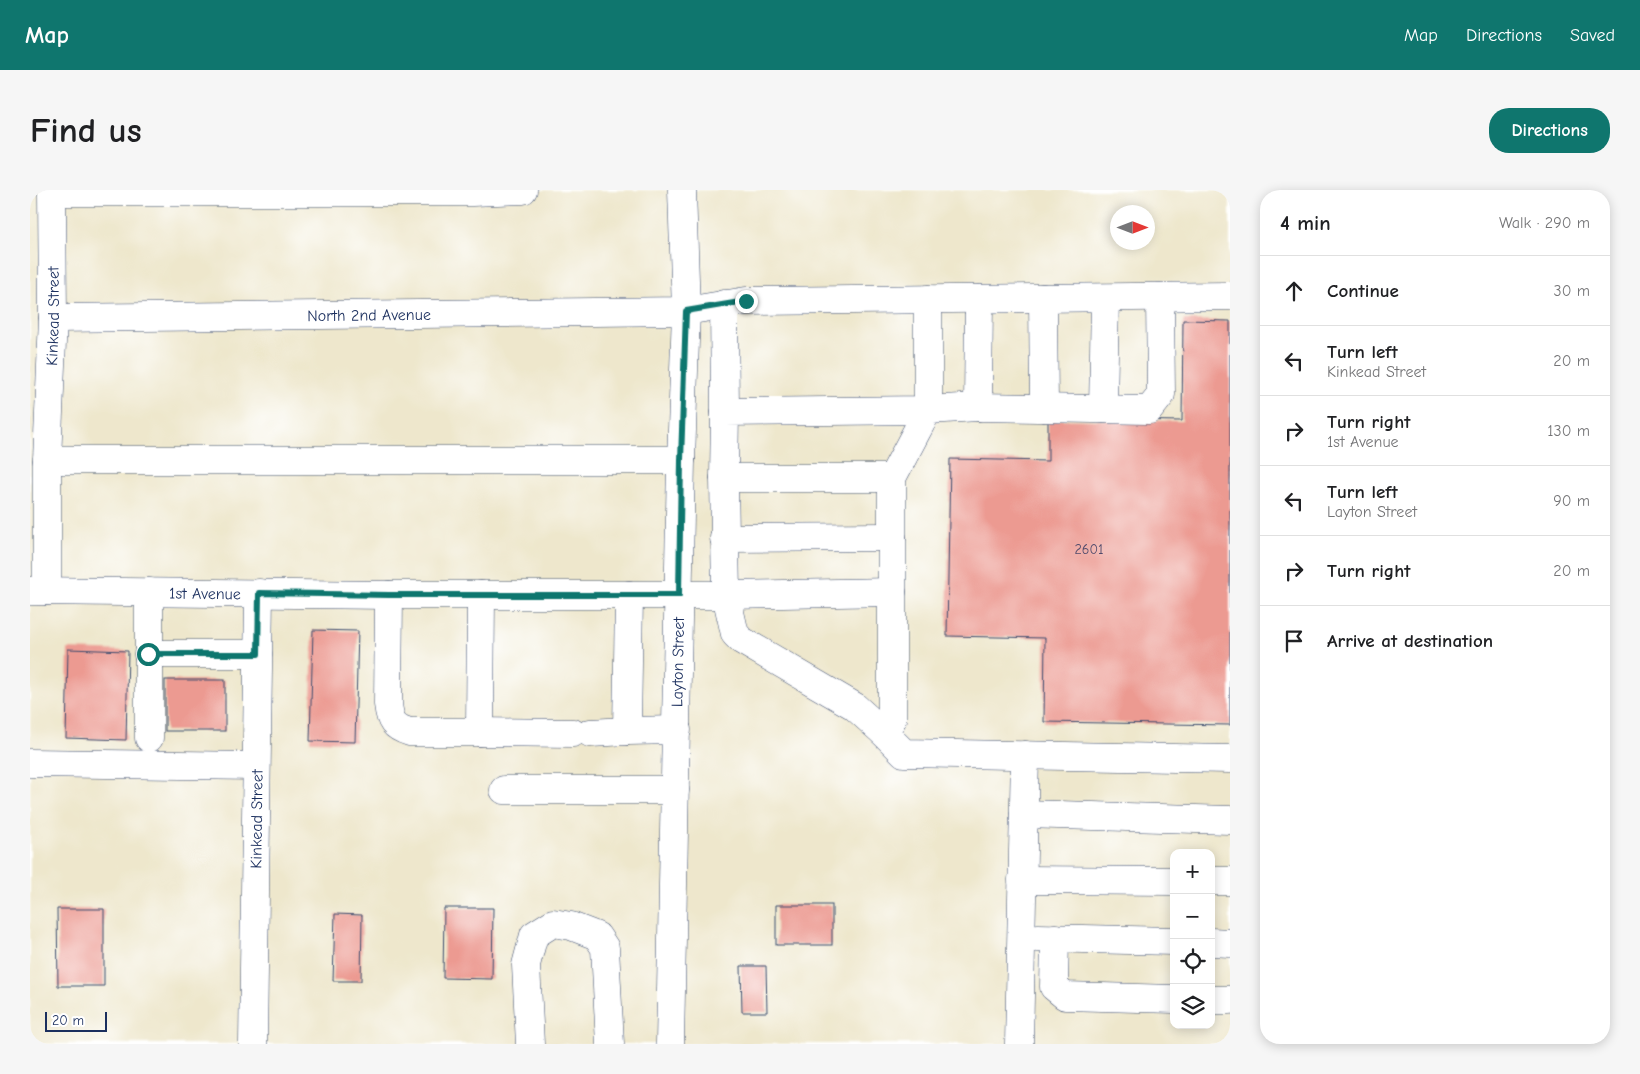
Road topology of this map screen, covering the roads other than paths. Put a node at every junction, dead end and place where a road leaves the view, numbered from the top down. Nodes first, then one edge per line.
1 (523, 190) edge
2 (682, 190) edge
3 (52, 191) edge
4 (1230, 296) edge
5 (1160, 297) junction
6 (1042, 298) junction
7 (1105, 298) junction
8 (928, 299) junction
9 (979, 299) junction
10 (724, 304) junction
11 (686, 311) junction
12 (53, 318) junction
13 (978, 407) junction
14 (1044, 408) junction
15 (1103, 409) junction
16 (928, 410) junction
17 (725, 412) junction
18 (47, 460) junction
19 (681, 460) junction
20 (724, 478) junction
21 (892, 478) junction
22 (892, 537) junction
23 (724, 538) junction
24 (39, 591) edge
25 (149, 592) junction
26 (892, 592) junction
27 (259, 593) junction
28 (389, 595) junction
29 (481, 595) junction
30 (629, 595) junction
31 (679, 595) junction
32 (726, 595) junction
33 (148, 654) junction
34 (258, 654) junction
35 (677, 730) junction
36 (627, 731) junction
37 (480, 732) junction
38 (883, 732) junction
39 (149, 738) dead end
40 (1026, 755) junction
41 (1230, 759) edge
42 (30, 763) edge
43 (256, 766) junction
44 (504, 790) dead end
45 (675, 790) junction
46 (1024, 814) junction
47 (1230, 820) edge
48 (1022, 880) junction
49 (1170, 881) edge
50 (1215, 881) edge
51 (1230, 881) edge
52 (1021, 937) junction
53 (1055, 938) junction
54 (1170, 941) edge
55 (1215, 942) edge
56 (1230, 943) edge
57 (1170, 999) edge
58 (1215, 1000) edge
59 (1230, 1000) edge
60 (253, 1044) edge
61 (530, 1044) edge
62 (610, 1044) edge
63 (670, 1044) edge
64 (1019, 1044) edge

1 - 3 street
2 - 11 street, Layton Street
3 - 12 street, Kinkead Street
4 - 5 street, North 2nd Avenue
5 - 7 street, North 2nd Avenue
5 - 15 street
6 - 7 street, North 2nd Avenue
6 - 9 street, North 2nd Avenue
6 - 14 street
7 - 15 street
8 - 9 street, North 2nd Avenue
8 - 10 street, North 2nd Avenue
8 - 16 street
9 - 13 street
10 - 11 street, North 2nd Avenue
10 - 17 street
11 - 12 street, North 2nd Avenue
11 - 19 street, Layton Street
12 - 18 street, Kinkead Street
13 - 14 street
13 - 16 street
14 - 15 street
16 - 17 street
16 - 21 street
17 - 20 street
18 - 19 street
18 - 24 street, Kinkead Street
19 - 31 street, Layton Street
20 - 21 street
20 - 23 street
21 - 22 street
22 - 23 street
22 - 26 street
23 - 32 street
24 - 25 street, 1st Avenue
25 - 27 street, 1st Avenue
25 - 33 street
26 - 32 street, 1st Avenue
26 - 38 street
27 - 28 street, 1st Avenue
27 - 34 street, Kinkead Street
28 - 29 street, 1st Avenue
28 - 37 street
29 - 30 street, 1st Avenue
29 - 37 street
30 - 31 street, 1st Avenue
30 - 36 street
31 - 32 street, 1st Avenue
31 - 35 street, Layton Street
32 - 38 street
33 - 34 street
33 - 39 street
34 - 43 street, Kinkead Street
35 - 36 street
35 - 45 street, Layton Street
36 - 37 street
38 - 40 street
40 - 41 street
40 - 46 street
42 - 43 street
43 - 60 street, Kinkead Street
44 - 45 street
45 - 63 street, Layton Street
46 - 47 street
46 - 48 street
48 - 49 street
48 - 52 street
50 - 51 street
52 - 53 street
52 - 64 street
53 - 54 street
53 - 57 street
55 - 56 street
58 - 59 street
61 - 62 street

